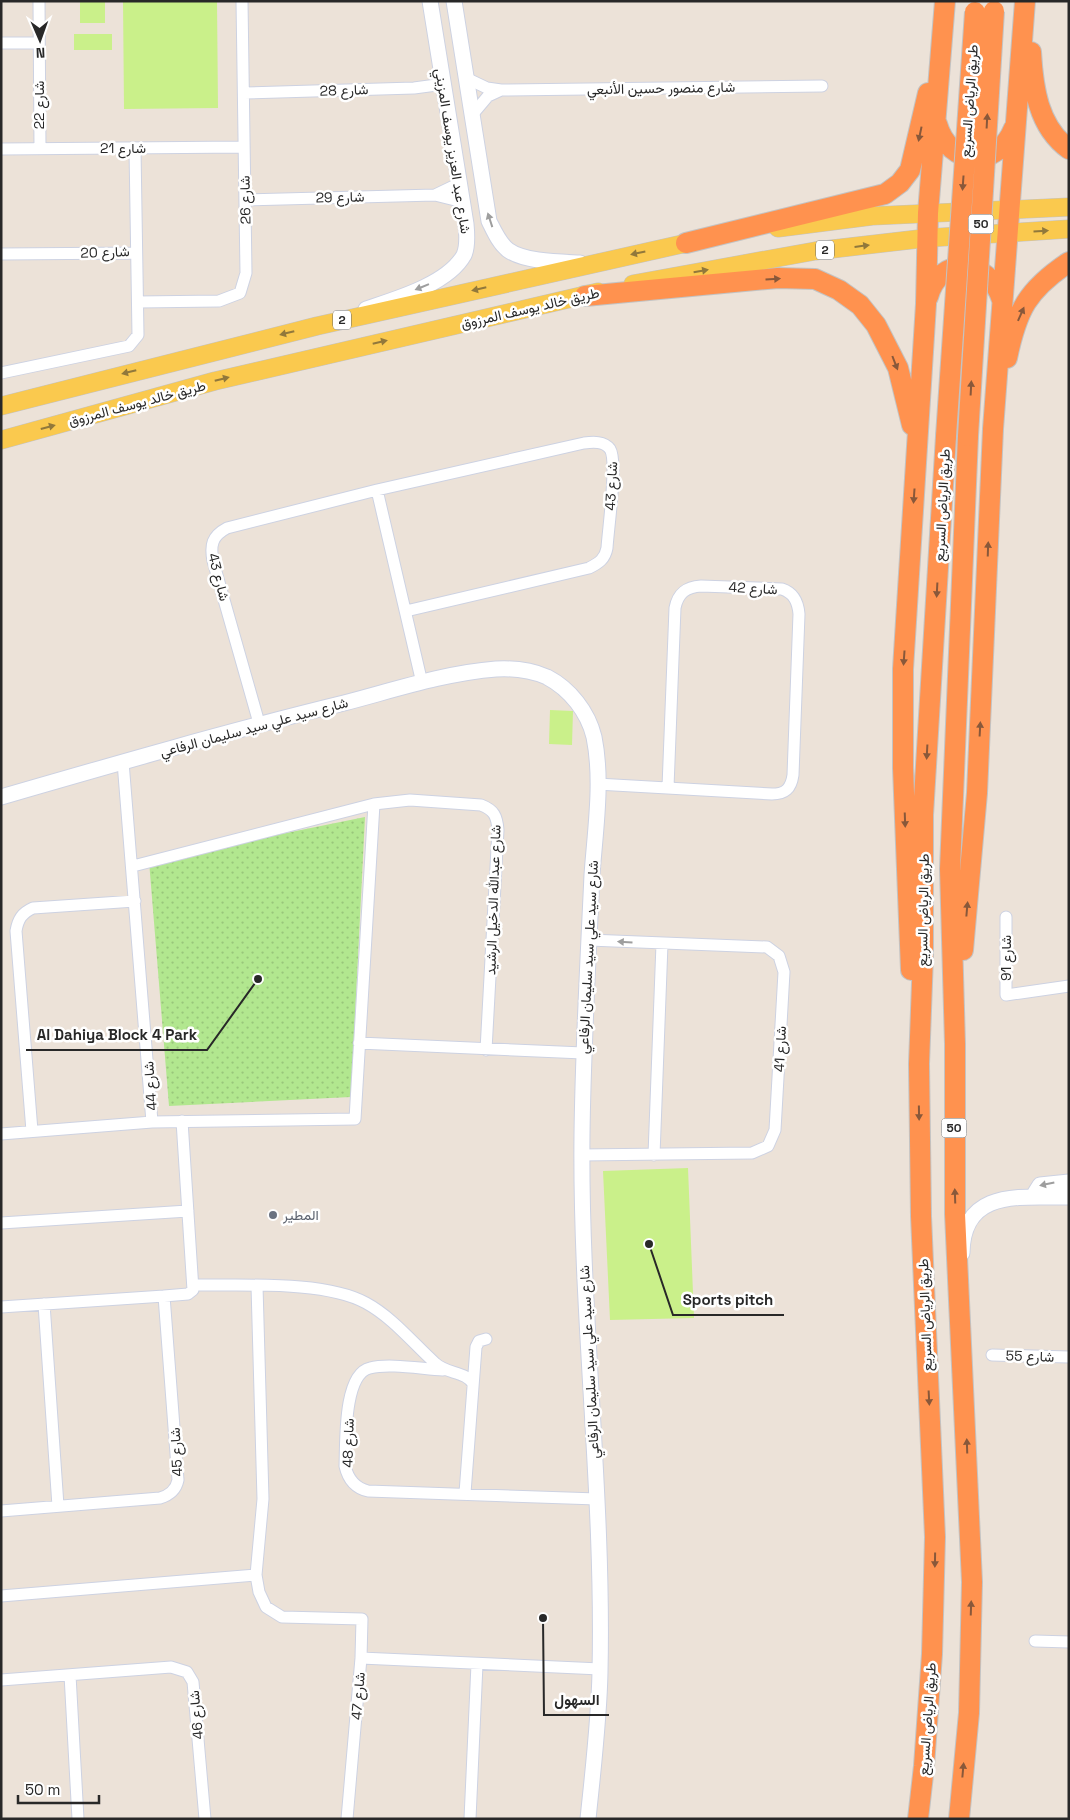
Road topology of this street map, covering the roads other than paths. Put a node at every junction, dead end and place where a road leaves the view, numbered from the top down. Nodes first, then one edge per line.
1 (39, 1) edge
2 (242, 1) edge
3 (1027, 1) edge
4 (429, 2) edge
5 (985, 6) edge
6 (457, 8) edge
7 (945, 10) edge
8 (434, 27) junction
9 (1, 43) edge
10 (39, 43) junction
11 (462, 50) junction
12 (439, 55) junction
13 (466, 78) junction
14 (444, 84) junction
15 (822, 86) dead end
16 (501, 90) junction
17 (244, 93) junction
18 (472, 115) junction
19 (936, 122) junction
20 (1014, 127) junction
21 (475, 131) junction
22 (453, 136) junction
23 (244, 147) junction
24 (40, 148) junction
25 (1, 149) edge
26 (135, 149) junction
27 (1069, 149) edge
28 (460, 183) junction
29 (435, 195) junction
30 (245, 200) junction
31 (463, 202) junction
32 (1069, 207) edge
33 (1010, 209) junction
34 (928, 213) junction
35 (1069, 230) edge
36 (1008, 233) junction
37 (927, 238) junction
38 (686, 243) junction
39 (136, 253) junction
40 (1, 254) edge
41 (1069, 262) edge
42 (590, 264) junction
43 (585, 296) junction
44 (138, 302) junction
45 (1002, 302) junction
46 (926, 304) junction
47 (316, 326) junction
48 (1, 373) edge
49 (1, 406) edge
50 (993, 429) junction
51 (1, 440) edge
52 (918, 447) junction
53 (377, 490) junction
54 (406, 611) junction
55 (422, 683) junction
56 (259, 724) junction
57 (123, 762) junction
58 (597, 784) junction
59 (668, 787) junction
60 (1, 797) edge
61 (374, 804) junction
62 (133, 866) junction
63 (135, 901) junction
64 (1006, 917) dead end
65 (589, 940) junction
66 (662, 944) junction
67 (1069, 986) edge
68 (360, 1043) junction
69 (955, 1044) junction
70 (486, 1050) junction
71 (583, 1053) junction
72 (918, 1064) junction
73 (182, 1121) junction
74 (152, 1122) junction
75 (32, 1131) junction
76 (1, 1134) edge
77 (582, 1155) junction
78 (654, 1155) junction
79 (1069, 1182) edge
80 (1037, 1197) junction
81 (1069, 1197) edge
82 (188, 1211) junction
83 (1, 1223) edge
84 (193, 1285) junction
85 (257, 1286) junction
86 (164, 1296) junction
87 (44, 1304) junction
88 (1, 1306) edge
89 (961, 1312) junction
90 (486, 1339) dead end
91 (992, 1355) dead end
92 (1069, 1357) edge
93 (443, 1370) junction
94 (474, 1384) junction
95 (465, 1493) junction
96 (597, 1500) junction
97 (58, 1506) junction
98 (1, 1511) edge
99 (256, 1574) junction
100 (1, 1596) edge
101 (1035, 1641) dead end
102 (1069, 1642) edge
103 (361, 1658) junction
104 (477, 1664) junction
105 (600, 1669) junction
106 (70, 1675) junction
107 (1, 1680) edge
108 (78, 1819) edge
109 (205, 1819) edge
110 (347, 1819) edge
111 (470, 1819) edge
112 (588, 1819) edge
113 (918, 1819) edge
114 (959, 1819) edge

1 - 10 street, شارع 22
2 - 17 street, شارع 26
3 - 20 highway
3 - 27 highway
4 - 8 street, شارع عبد العزيز يوسف المزيني
69 -> 5 highway, طريق الرياض السريع / 50, bridge
5 -> 72 highway, طريق الرياض السريع / 50, bridge
6 - 8 street
6 - 11 street, شارع عبد العزيز يوسف المزيني
7 - 19 highway
7 -> 38 highway
8 - 12 street, شارع عبد العزيز يوسف المزيني
9 - 10 street
10 - 24 street, شارع 22
11 - 12 street
11 - 13 street, شارع عبد العزيز يوسف المزيني
12 - 14 street, شارع عبد العزيز يوسف المزيني
13 - 16 street, شارع منصور حسين الأنبعي
13 - 18 street, شارع عبد العزيز يوسف المزيني
14 - 17 street, شارع 28
14 - 22 street, شارع عبد العزيز يوسف المزيني
15 - 16 street, شارع منصور حسين الأنبعي
16 - 18 street
17 - 23 street, شارع 26
18 - 21 street, شارع عبد العزيز يوسف المزيني
19 - 20 highway
19 - 34 highway
20 - 33 highway
21 - 22 street
42 -> 21 street, شارع عبد العزيز يوسف المزيني
22 - 28 street, شارع عبد العزيز يوسف المزيني
23 - 26 street, شارع 21
23 - 30 street, شارع 26
24 - 25 street, شارع 21
24 - 26 street, شارع 21
26 - 39 street, شارع 20
28 - 29 street, شارع 29
28 - 31 street, شارع عبد العزيز يوسف المزيني
29 - 30 street, شارع 29
29 - 31 street, شارع 29
30 - 44 street, شارع 26
31 -> 47 street, شارع عبد العزيز يوسف المزيني
32 - 33 main road, 2
33 - 34 main road, 2
33 - 36 highway
34 - 37 highway
34 - 38 main road, 2
36 -> 35 main road, طريق خالد يوسف المرزوق / 2
36 - 37 main road, طريق خالد يوسف المرزوق / 2
36 - 45 highway
43 -> 37 main road, طريق خالد يوسف المرزوق / 2
37 - 46 highway
38 -> 42 main road, 2
39 - 40 street, شارع 20
39 - 44 street
50 -> 41 highway
42 -> 47 main road, 2
51 -> 43 main road, طريق خالد يوسف المرزوق / 2
43 -> 52 highway
44 - 48 street
45 - 46 highway
45 - 50 highway
46 - 52 highway
47 -> 49 main road, 2
69 -> 50 highway
52 -> 72 highway
53 - 54 street
53 - 54 street, شارع 43
53 - 56 street, شارع 43
54 - 55 street
55 - 56 street, شارع سيد علي سيد سليمان الرفاعي
55 - 58 street, شارع سيد علي سيد سليمان الرفاعي
56 - 57 street, شارع سيد علي سيد سليمان الرفاعي
57 - 60 street, شارع سيد علي سيد سليمان الرفاعي
57 - 62 street, شارع 44
58 - 59 street, شارع 42
58 - 65 street, شارع سيد علي سيد سليمان الرفاعي
59 - 59 street, شارع 42
61 - 62 street, شارع عبدالله الدخيل الرشيد
61 - 68 street
61 - 70 street, شارع عبدالله الدخيل الرشيد
62 - 63 street, شارع 44
63 - 74 street, شارع 44
63 - 75 street
64 - 67 street, شارع 91
66 -> 65 street, شارع 41
65 - 71 street, شارع سيد علي سيد سليمان الرفاعي
66 - 78 street
66 - 78 street, شارع 41
68 - 70 street
68 - 73 street
89 -> 69 highway, طريق الرياض السريع / 50
70 - 71 street
71 - 77 street, شارع سيد علي سيد سليمان الرفاعي
72 -> 113 highway, طريق الرياض السريع / 50
73 - 74 street
73 - 82 street
74 - 75 street, شارع 44
75 - 76 street, شارع 44
77 - 78 street, شارع 41
77 - 96 street, شارع سيد علي سيد سليمان الرفاعي
79 -> 80 street
80 - 81 street
80 - 89 street
82 - 83 street
82 - 84 street
84 - 85 street, شارع 48
84 - 86 street
85 - 93 street, شارع 48
85 - 99 street
86 - 87 street
86 - 97 street, شارع 45
87 - 88 street
87 - 97 street
114 -> 89 highway, طريق الرياض السريع / 50
90 - 94 street
91 - 92 street, شارع 55
93 - 94 street, شارع 48
93 - 95 street, شارع 48
94 - 95 street
95 - 96 street, شارع 48
96 - 105 street, شارع سيد علي سيد سليمان الرفاعي
97 - 98 street, شارع 45
99 - 100 street
99 - 103 street
101 - 102 street
103 - 104 street, شارع 47
103 - 110 street, شارع 47
104 - 105 street, شارع 47
104 - 111 street
105 - 112 street, شارع سيد علي سيد سليمان الرفاعي
106 - 107 street, شارع 46
106 - 108 street
106 - 109 street, شارع 46

